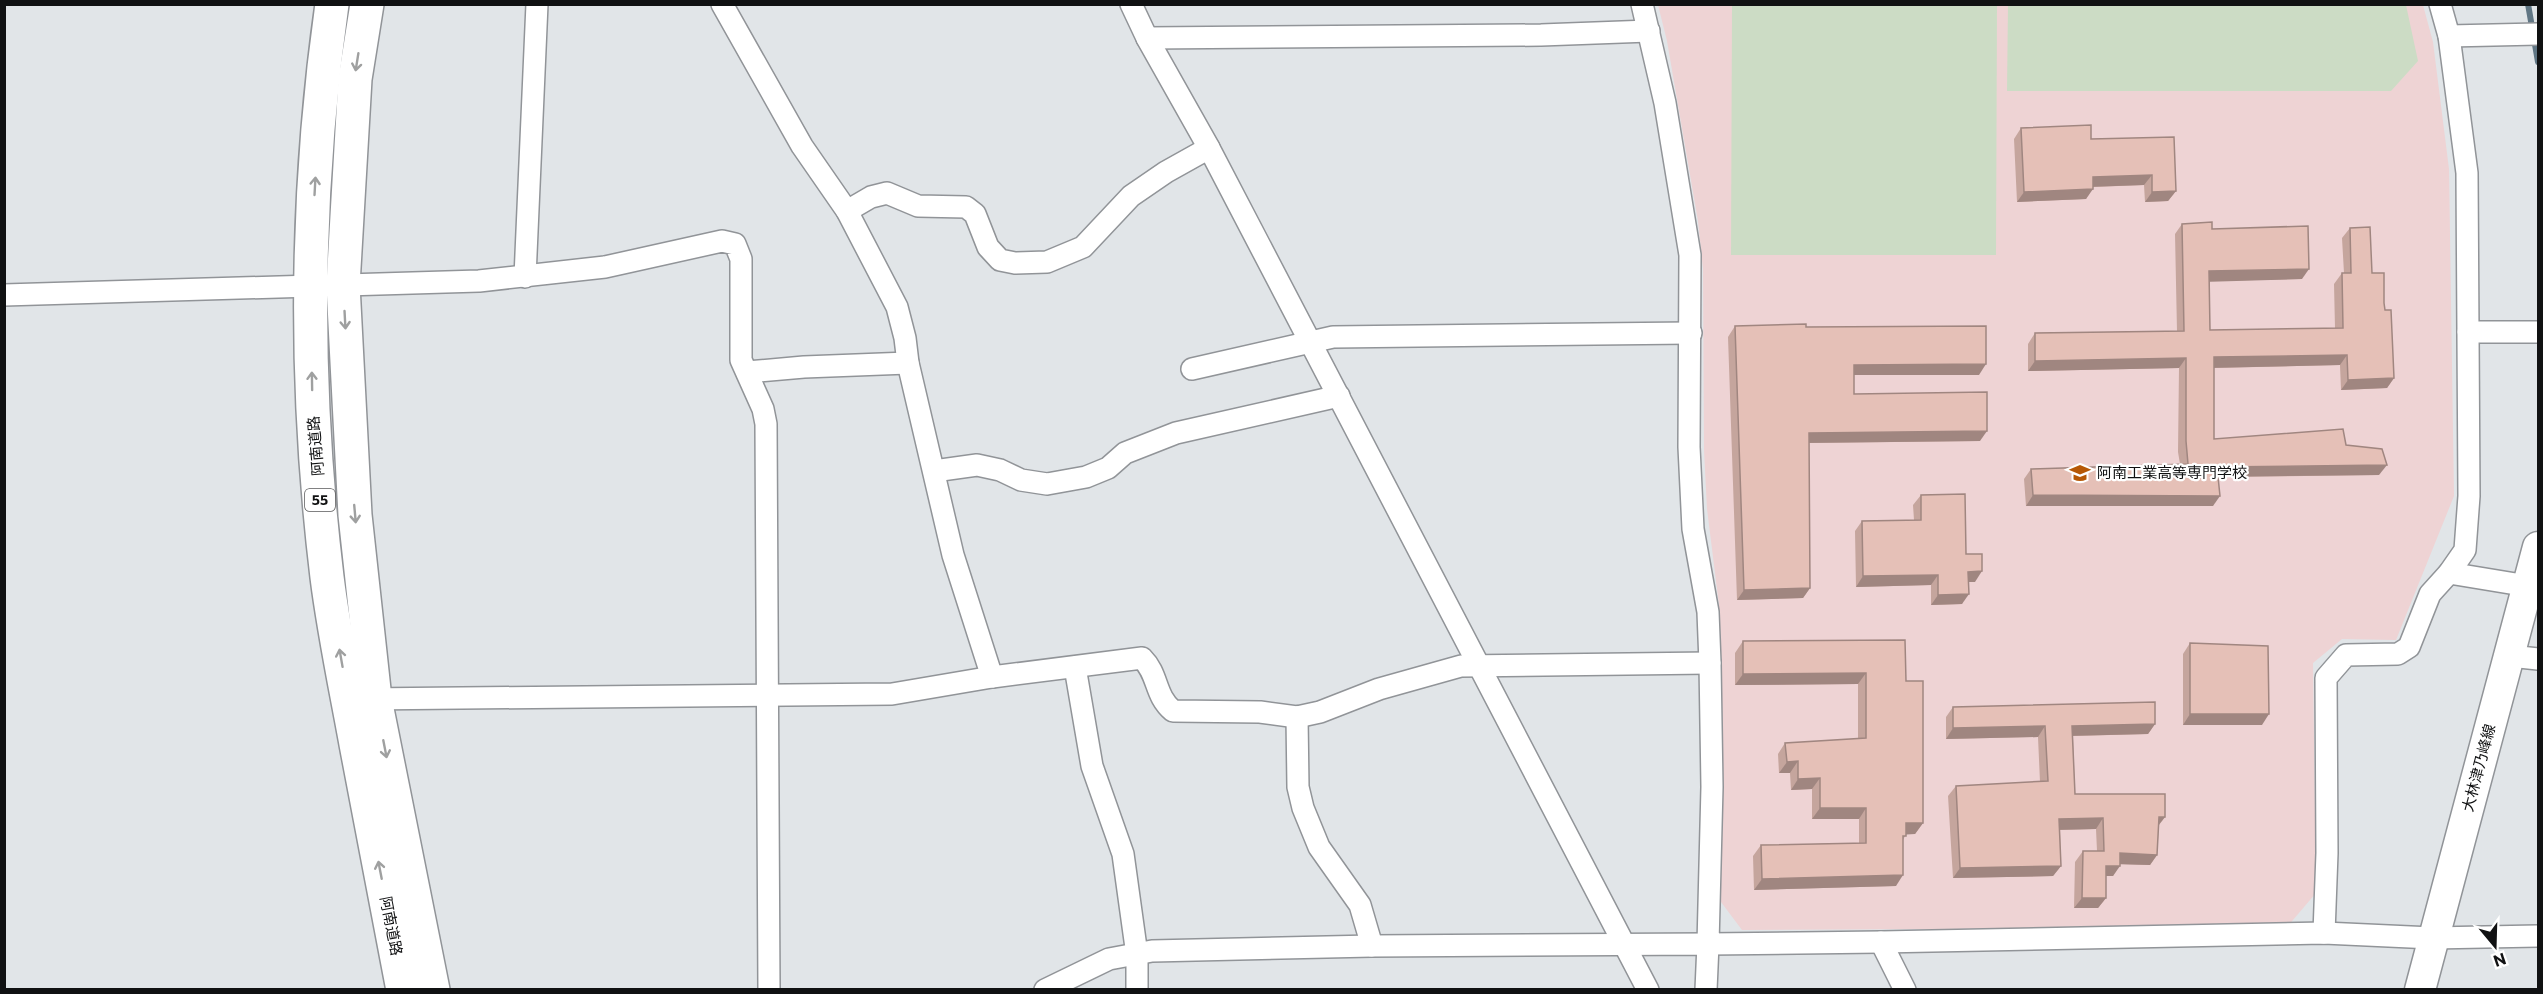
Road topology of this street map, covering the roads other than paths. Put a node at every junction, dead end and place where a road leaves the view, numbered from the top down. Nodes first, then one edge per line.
1 (332, 4) edge
2 (367, 4) edge
3 (537, 4) edge
4 (722, 4) edge
5 (1131, 4) edge
6 (1642, 4) edge
7 (2440, 4) edge
8 (1649, 31) junction
9 (2534, 34) edge
10 (2449, 36) junction
11 (1147, 38) junction
12 (1209, 148) junction
13 (847, 211) junction
14 (525, 277) junction
15 (343, 285) junction
16 (309, 286) junction
17 (4, 296) edge
18 (2468, 332) junction
19 (2538, 332) edge
20 (1691, 333) junction
21 (1310, 341) junction
22 (908, 363) junction
23 (1192, 369) dead end
24 (747, 372) junction
25 (1339, 396) junction
26 (934, 471) junction
27 (2538, 547) edge
28 (2449, 573) junction
29 (2528, 586) junction
30 (2524, 657) edge
31 (1710, 663) junction
32 (1478, 666) junction
33 (1075, 667) junction
34 (992, 677) junction
35 (769, 695) junction
36 (361, 699) junction
37 (1297, 717) junction
38 (2324, 933) junction
39 (2538, 936) edge
40 (2432, 938) junction
41 (1881, 942) junction
42 (1708, 944) junction
43 (1624, 945) junction
44 (1372, 946) junction
45 (1137, 955) junction
46 (403, 990) edge
47 (433, 990) edge
48 (769, 990) edge
49 (1045, 990) edge
50 (1137, 990) edge
51 (1648, 990) edge
52 (1706, 990) edge
53 (1905, 990) edge
54 (2420, 990) edge

16 -> 1 highway, 阿南道路 / 55
2 -> 15 highway, 阿南道路 / 55
3 - 14 street
4 - 13 street
5 - 11 street
6 - 8 street
7 - 10 street
8 - 11 street
8 - 20 street
9 - 10 street
10 - 18 street
11 - 12 street
12 - 13 street
12 - 21 street
13 - 22 street
14 - 15 street
14 - 24 street
15 - 16 street
15 -> 36 highway, 阿南道路 / 55
16 - 17 street
36 -> 16 highway, 阿南道路 / 55
18 - 19 street
18 - 28 street
20 - 21 street
20 - 31 street
21 - 23 street
21 - 25 street
22 - 24 street
22 - 26 street
24 - 35 street
25 - 26 street
25 - 32 street
26 - 34 street
27 - 29 main road, 大林津乃峰線
28 - 29 street
28 - 38 street
29 - 30 main road, 大林津乃峰線
30 - 40 main road, 大林津乃峰線
31 - 32 street
31 - 42 street
32 - 37 street
32 - 43 street
33 - 34 street
33 - 37 street
33 - 45 street
34 - 35 street
35 - 36 street
35 - 48 street
46 -> 36 highway, 阿南道路 / 55
36 -> 47 highway, 阿南道路 / 55
37 - 44 street
38 - 40 street
38 - 41 street
39 - 40 street
40 - 54 main road, 大林津乃峰線
41 - 42 street
41 - 53 street
42 - 43 street
42 - 52 street
43 - 44 street
43 - 51 street
44 - 45 street
45 - 49 street
45 - 50 street

